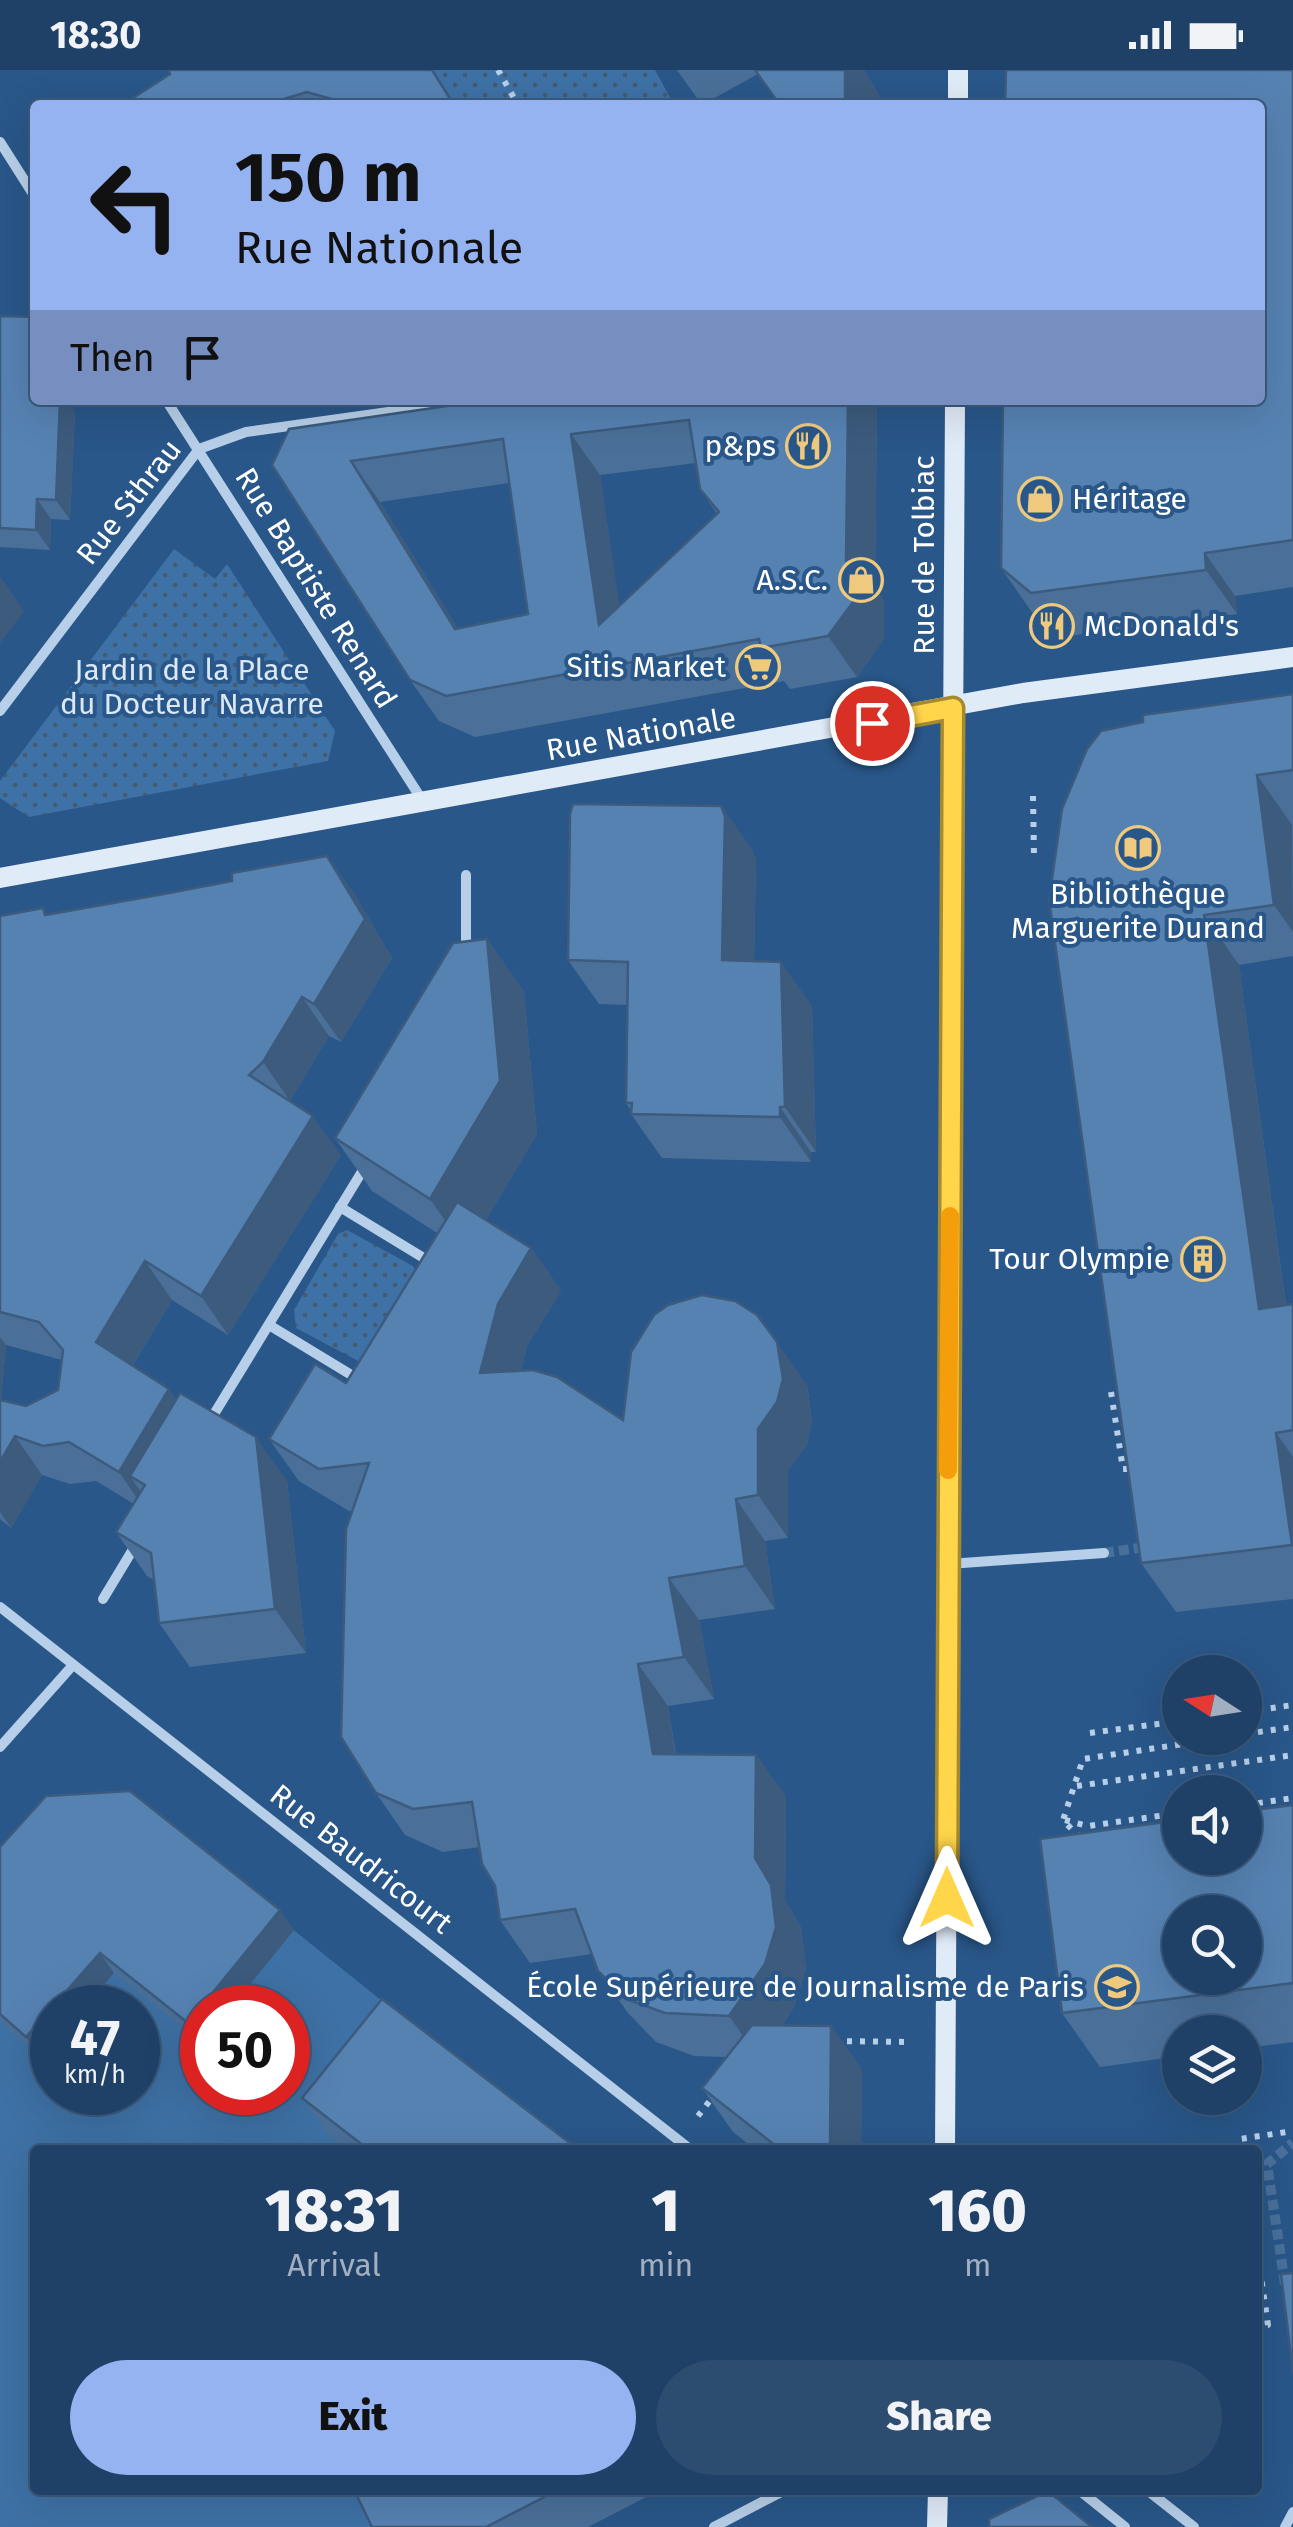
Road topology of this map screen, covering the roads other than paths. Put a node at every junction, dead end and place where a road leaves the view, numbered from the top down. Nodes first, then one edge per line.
1 (958, 70) edge
2 (958, 100) edge
3 (0, 142) edge
4 (30, 189) edge
5 (169, 405) edge
6 (438, 405) edge
7 (955, 405) edge
8 (198, 449) junction
9 (1293, 656) edge
10 (953, 708) junction
11 (0, 712) edge
12 (424, 803) junction
13 (466, 875) dead end
14 (0, 878) edge
15 (464, 972) edge
16 (369, 1160) edge
17 (340, 1207) junction
18 (431, 1281) edge
19 (268, 1325) junction
20 (375, 1376) edge
21 (200, 1438) edge
22 (142, 1534) edge
23 (1104, 1553) tunnel mouth
24 (948, 1564) junction
25 (103, 1599) dead end
26 (0, 1607) edge
27 (72, 1665) junction
28 (0, 1746) edge
29 (684, 2145) edge
30 (945, 2145) edge
31 (775, 2495) edge
32 (938, 2495) edge
33 (1085, 2495) edge
34 (1153, 2495) edge
35 (1293, 2512) edge
36 (714, 2527) edge
37 (938, 2527) edge
38 (1125, 2527) edge
39 (1194, 2527) edge
40 (1284, 2527) edge

1 - 2 main road
3 - 4 street
5 - 8 street, Rue Baptiste Renard
6 - 8 street, Rue Sthrau
7 - 10 main road, Rue de Tolbiac
8 - 11 street, Rue Sthrau
8 - 12 street, Rue Baptiste Renard
9 - 10 main road, Rue Nationale
10 - 12 main road, Rue Nationale
10 - 24 main road, Rue de Tolbiac
12 - 14 main road, Rue Nationale
13 - 15 street
16 - 17 street
17 - 18 street
17 - 19 street
19 - 20 street
19 - 21 street
22 - 25 street
23 - 24 street
24 - 30 main road, Rue de Tolbiac
26 - 27 street, Rue Baudricourt
27 - 28 street
27 - 29 street, Rue Baudricourt
31 - 36 street
32 - 37 main road
33 - 38 street
34 - 39 street
35 - 40 street

